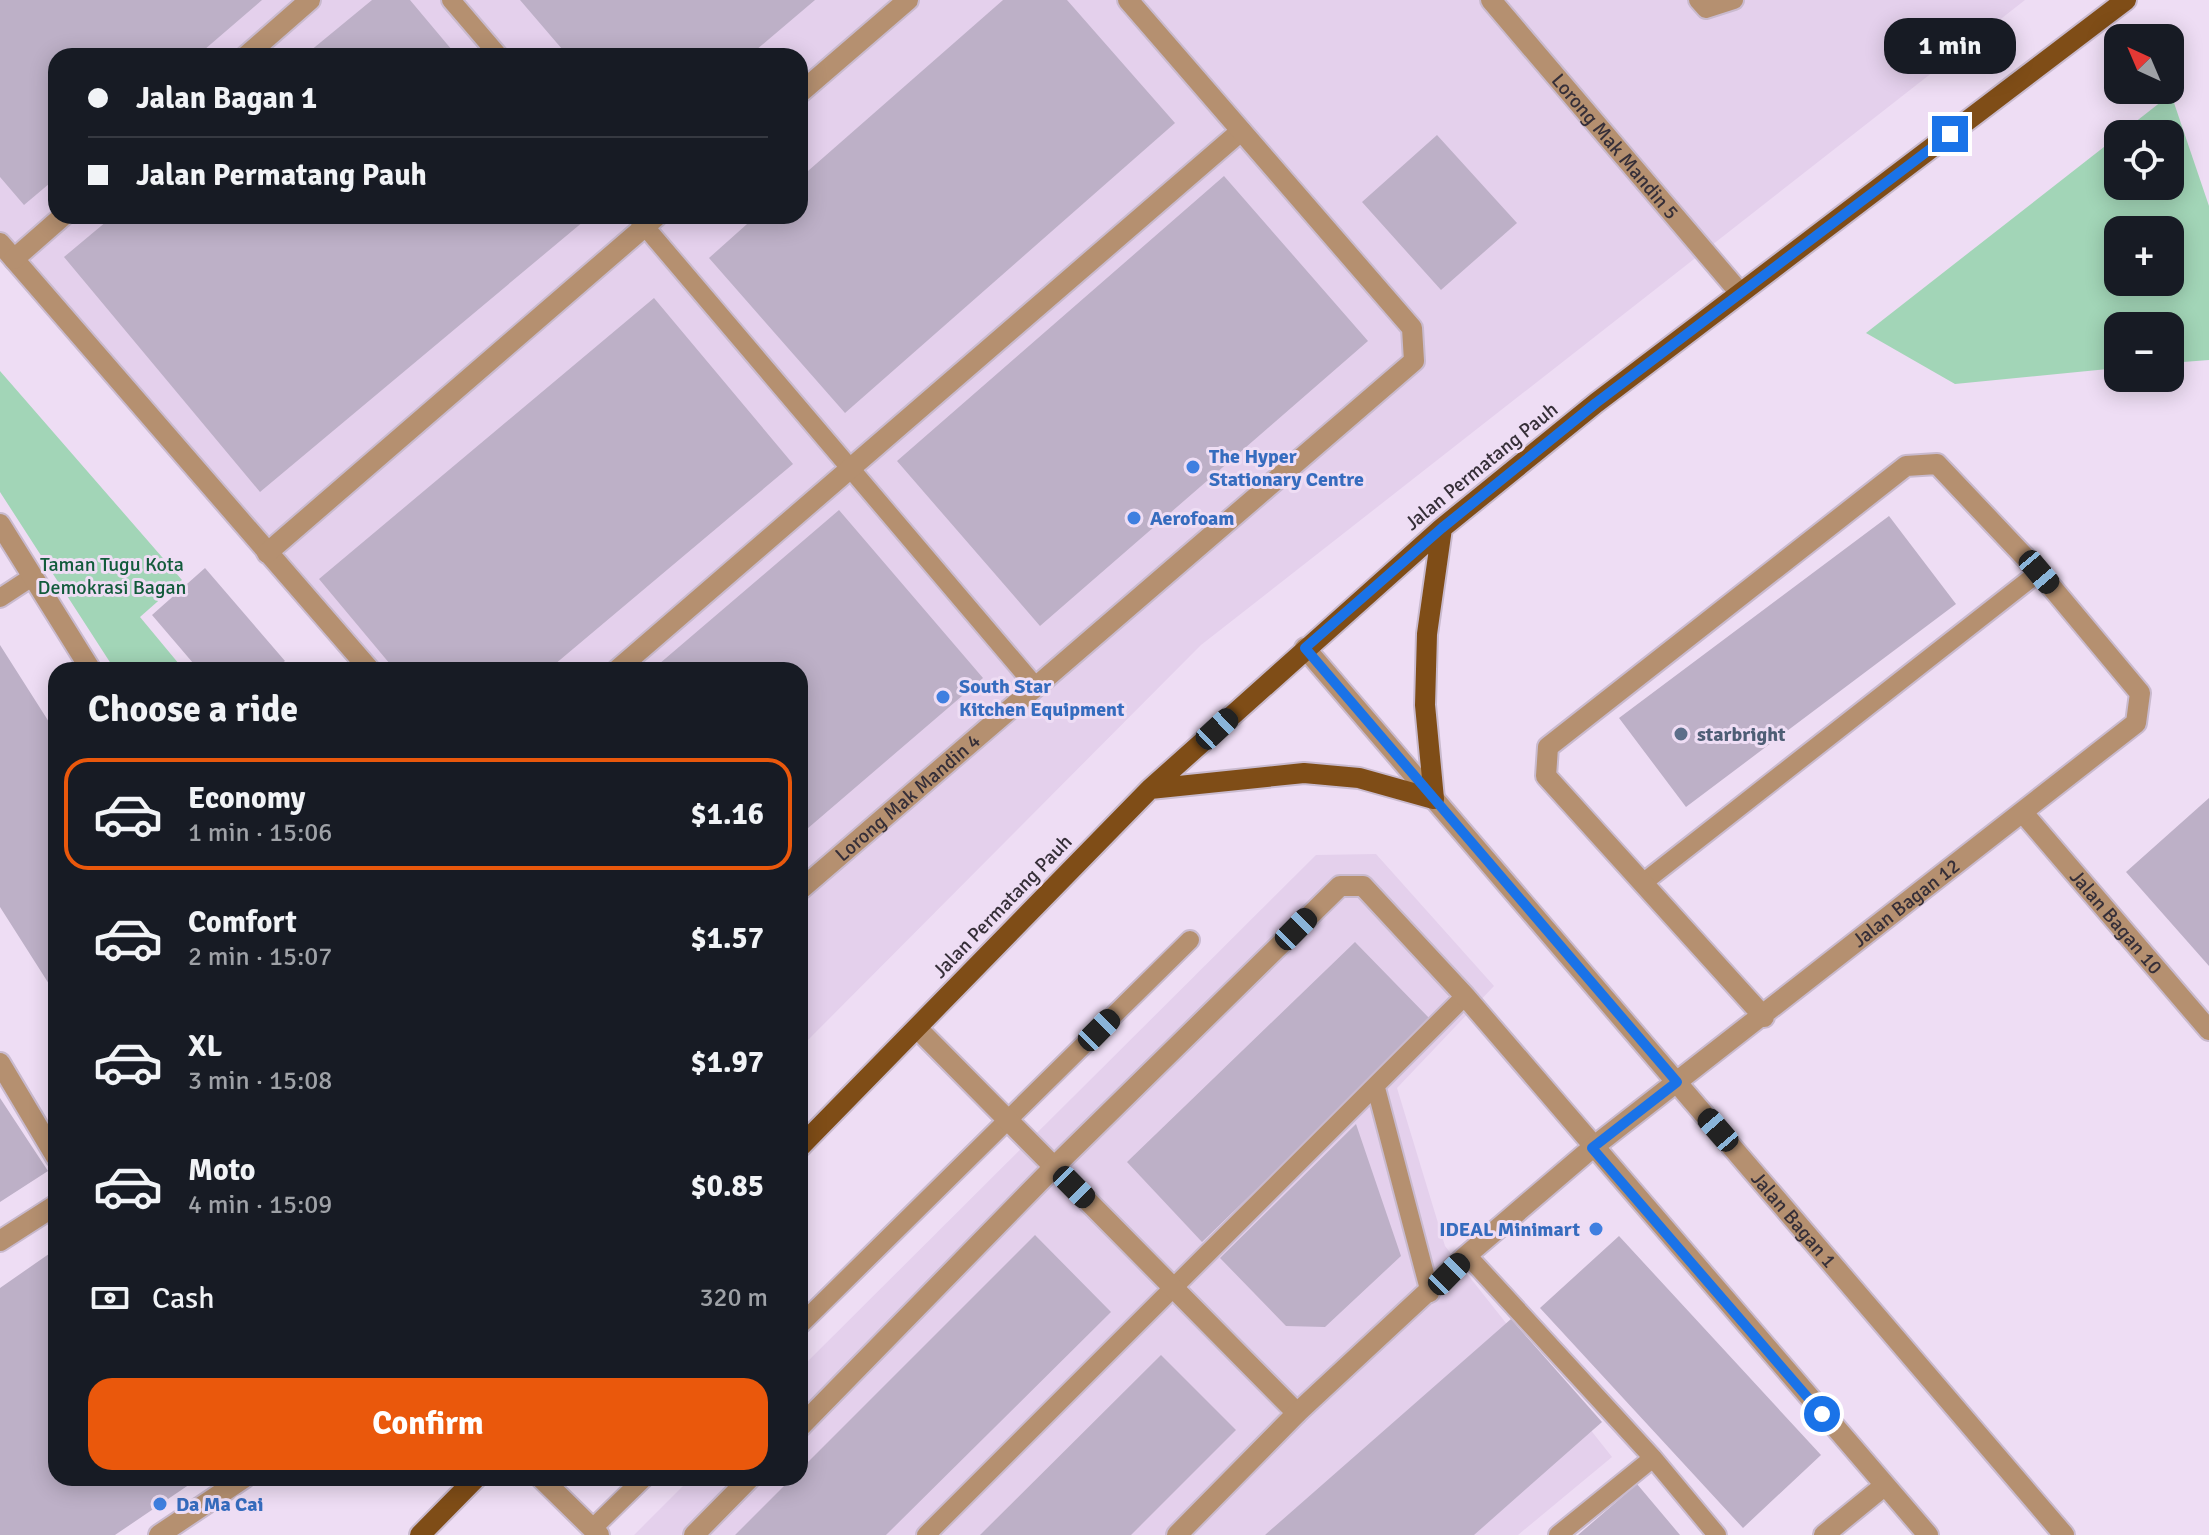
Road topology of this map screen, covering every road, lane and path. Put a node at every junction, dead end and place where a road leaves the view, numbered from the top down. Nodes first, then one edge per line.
1 (310, 0) edge
2 (451, 0) edge
3 (908, 0) edge
4 (1128, 0) edge
5 (1491, 0) edge
6 (1698, 0) edge
7 (1734, 0) edge
8 (2126, 0) edge
9 (255, 48) edge
10 (492, 48) edge
11 (808, 86) edge
12 (1241, 131) junction
13 (54, 224) edge
14 (641, 224) edge
15 (649, 224) edge
16 (0, 243) edge
17 (14, 259) junction
18 (1740, 293) junction
19 (851, 468) junction
20 (0, 524) edge
21 (1442, 528) junction
22 (267, 553) junction
23 (2039, 572) junction
24 (32, 577) junction
25 (0, 598) edge
26 (1305, 648) junction
27 (86, 662) edge
28 (363, 662) edge
29 (626, 662) edge
30 (1036, 687) junction
31 (1150, 789) junction
32 (1434, 799) junction
33 (2024, 814) junction
34 (1644, 882) junction
35 (808, 883) edge
36 (1190, 940) dead end
37 (1465, 996) junction
38 (1764, 1017) junction
39 (917, 1028) junction
40 (2209, 1030) edge
41 (0, 1063) edge
42 (1677, 1082) junction
43 (1376, 1088) junction
44 (1008, 1120) junction
45 (808, 1139) edge
46 (48, 1144) edge
47 (1592, 1148) junction
48 (1054, 1167) junction
49 (48, 1210) edge
50 (0, 1241) edge
51 (1467, 1255) junction
52 (1174, 1287) junction
53 (1430, 1293) junction
54 (808, 1317) edge
55 (1297, 1413) junction
56 (808, 1419) edge
57 (1653, 1458) junction
58 (226, 1486) edge
59 (468, 1486) edge
60 (549, 1486) edge
61 (637, 1486) edge
62 (742, 1486) edge
63 (1884, 1486) junction
64 (596, 1532) edge
65 (159, 1535) edge
66 (420, 1535) edge
67 (694, 1535) edge
68 (926, 1535) edge
69 (1177, 1535) edge
70 (1558, 1535) edge
71 (1717, 1535) edge
72 (1824, 1535) edge
73 (1928, 1535) edge
74 (2064, 1535) edge

1 - 9 street
2 - 10 lane
3 - 11 street
4 - 12 street
5 - 18 street, Lorong Mak Mandin 5
6 - 7 lane
8 - 18 main road, Jalan Permatang Pauh
12 - 19 street
12 - 30 street, Lorong Mak Mandin 4
13 - 17 street
14 - 22 street
15 - 19 lane
16 - 17 street
17 - 22 street
18 - 21 main road, Jalan Permatang Pauh
19 - 29 street
19 - 30 lane
20 - 24 street
21 - 26 main road, Jalan Permatang Pauh
21 - 32 main road
22 - 28 street
23 - 33 street, Jalan Bagan 12
23 - 34 lane
23 - 34 street
24 - 25 lane
24 - 27 street
26 - 31 main road, Jalan Permatang Pauh
26 - 32 street, Jalan Bagan 1
30 - 35 street, Lorong Mak Mandin 4
31 - 32 main road
31 - 39 main road, Jalan Permatang Pauh
32 - 42 street, Jalan Bagan 1
33 - 38 street, Jalan Bagan 12
33 - 40 street, Jalan Bagan 10
34 - 38 street
36 - 44 lane
37 - 43 lane
37 - 47 street
37 - 48 street
38 - 42 street, Jalan Bagan 12
39 - 44 street
39 - 45 main road, Jalan Permatang Pauh
41 - 46 street
42 - 47 street
42 - 74 street, Jalan Bagan 1
43 - 52 lane
43 - 53 lane
44 - 48 street
44 - 54 lane
47 - 51 street
47 - 63 street
48 - 52 street
48 - 56 street
49 - 50 street
51 - 53 street
51 - 57 lane
52 - 55 street
52 - 68 lane
53 - 55 street
55 - 69 street
57 - 70 lane
57 - 71 lane
58 - 65 street
59 - 66 main road
60 - 64 street
61 - 64 lane
62 - 67 street
63 - 72 street
63 - 73 street

